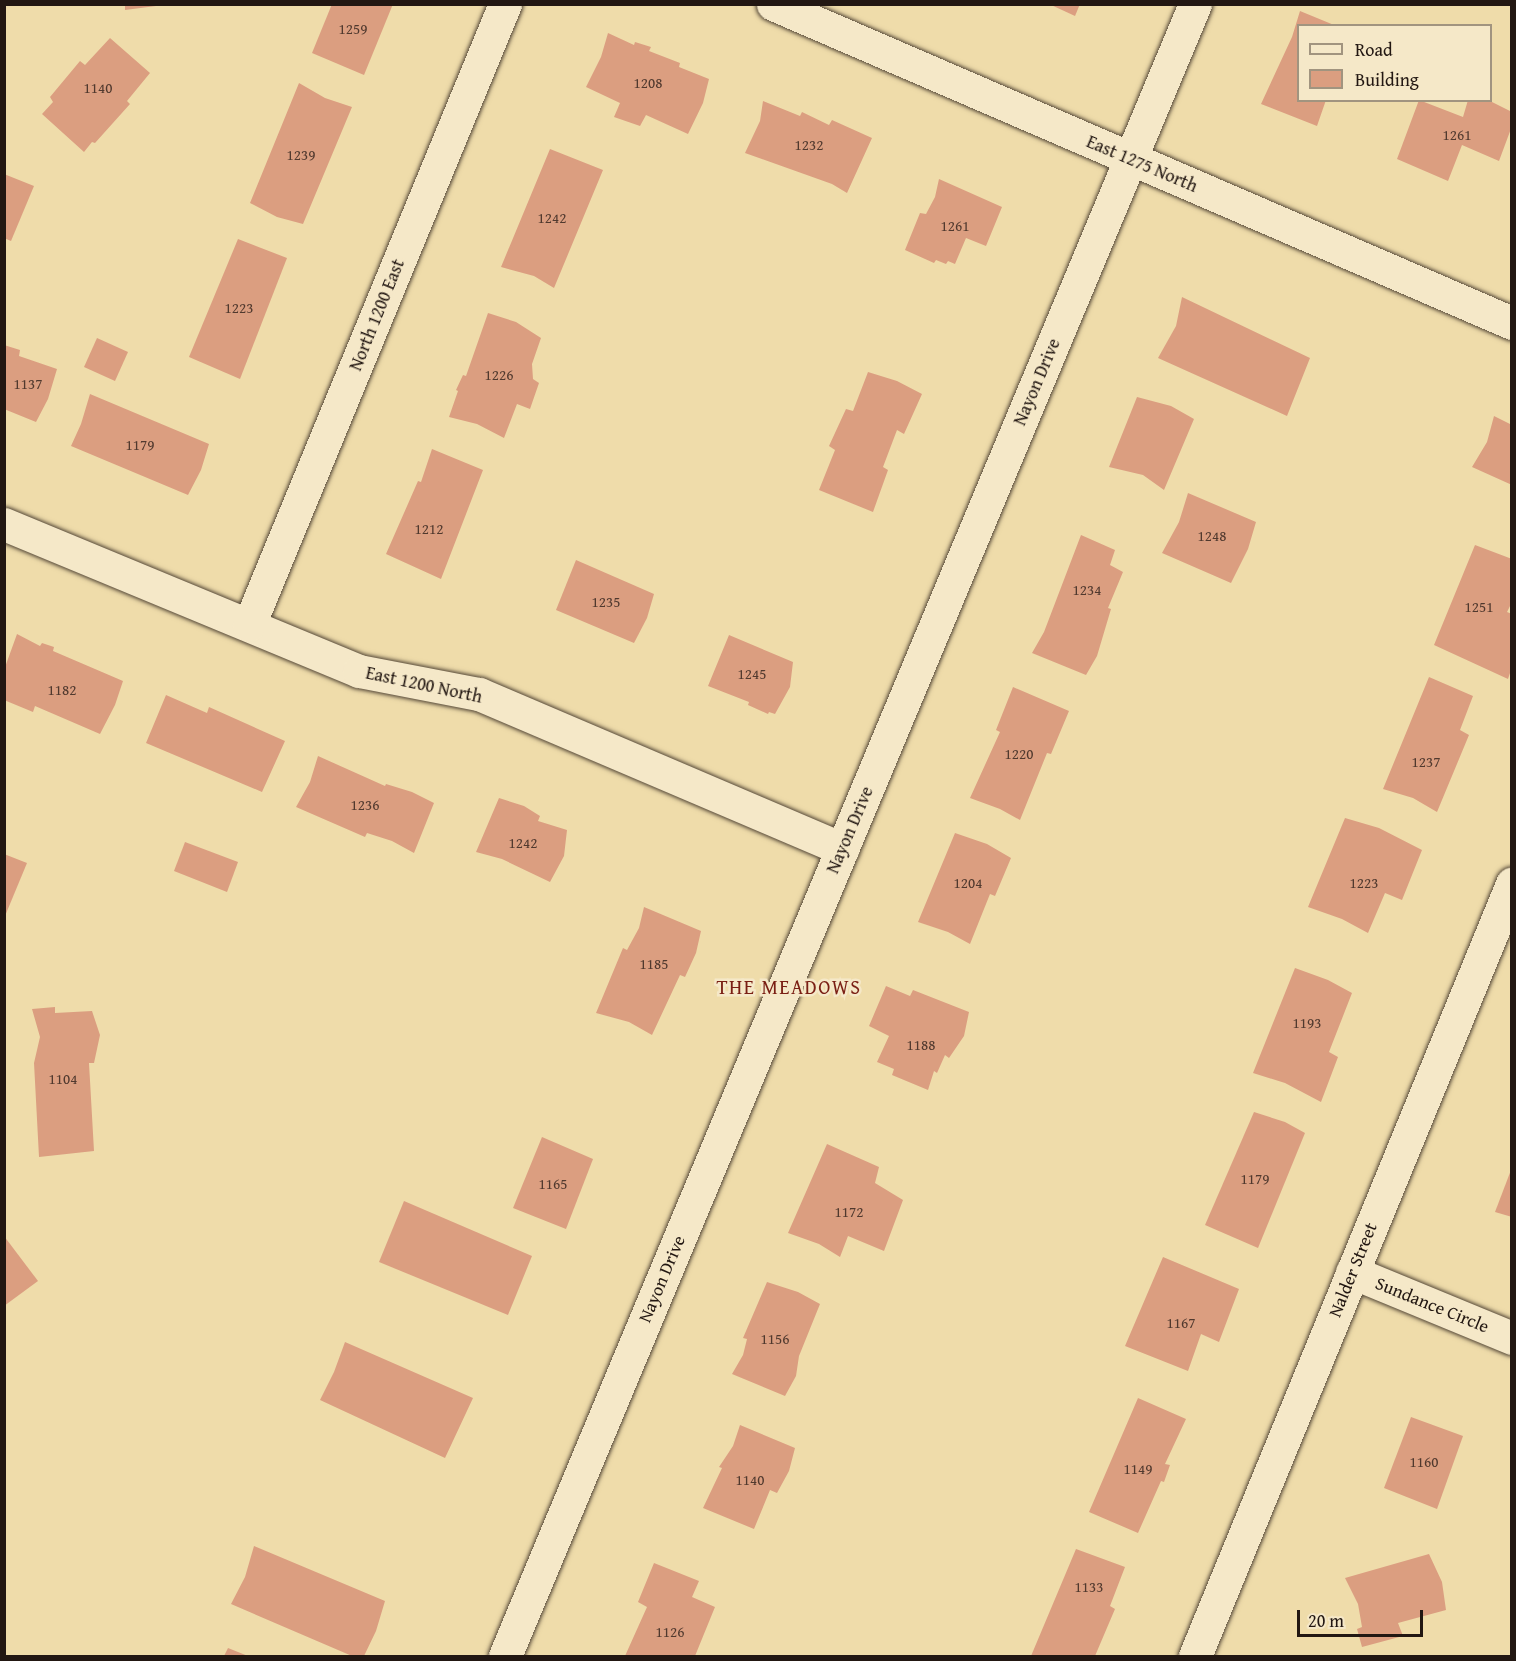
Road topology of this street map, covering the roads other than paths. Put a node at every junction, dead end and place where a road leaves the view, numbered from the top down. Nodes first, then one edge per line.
1 (505, 4) edge
2 (773, 4) edge
3 (1195, 4) edge
4 (1130, 159) junction
5 (1512, 323) edge
6 (4, 524) edge
7 (249, 625) junction
8 (842, 849) junction
9 (1512, 884) edge
10 (1352, 1272) junction
11 (1512, 1338) edge
12 (505, 1656) edge
13 (1195, 1656) edge

1 - 7 street, North 1200 East
2 - 4 street, East 1275 North
3 - 4 street, Nayon Drive
4 - 5 street, East 1275 North
4 - 8 street, Nayon Drive
6 - 7 street, East 1200 North
7 - 8 street, East 1200 North
8 - 12 street, Nayon Drive
9 - 10 street, Nalder Street
10 - 11 street, Sundance Circle
10 - 13 street, Nalder Street

